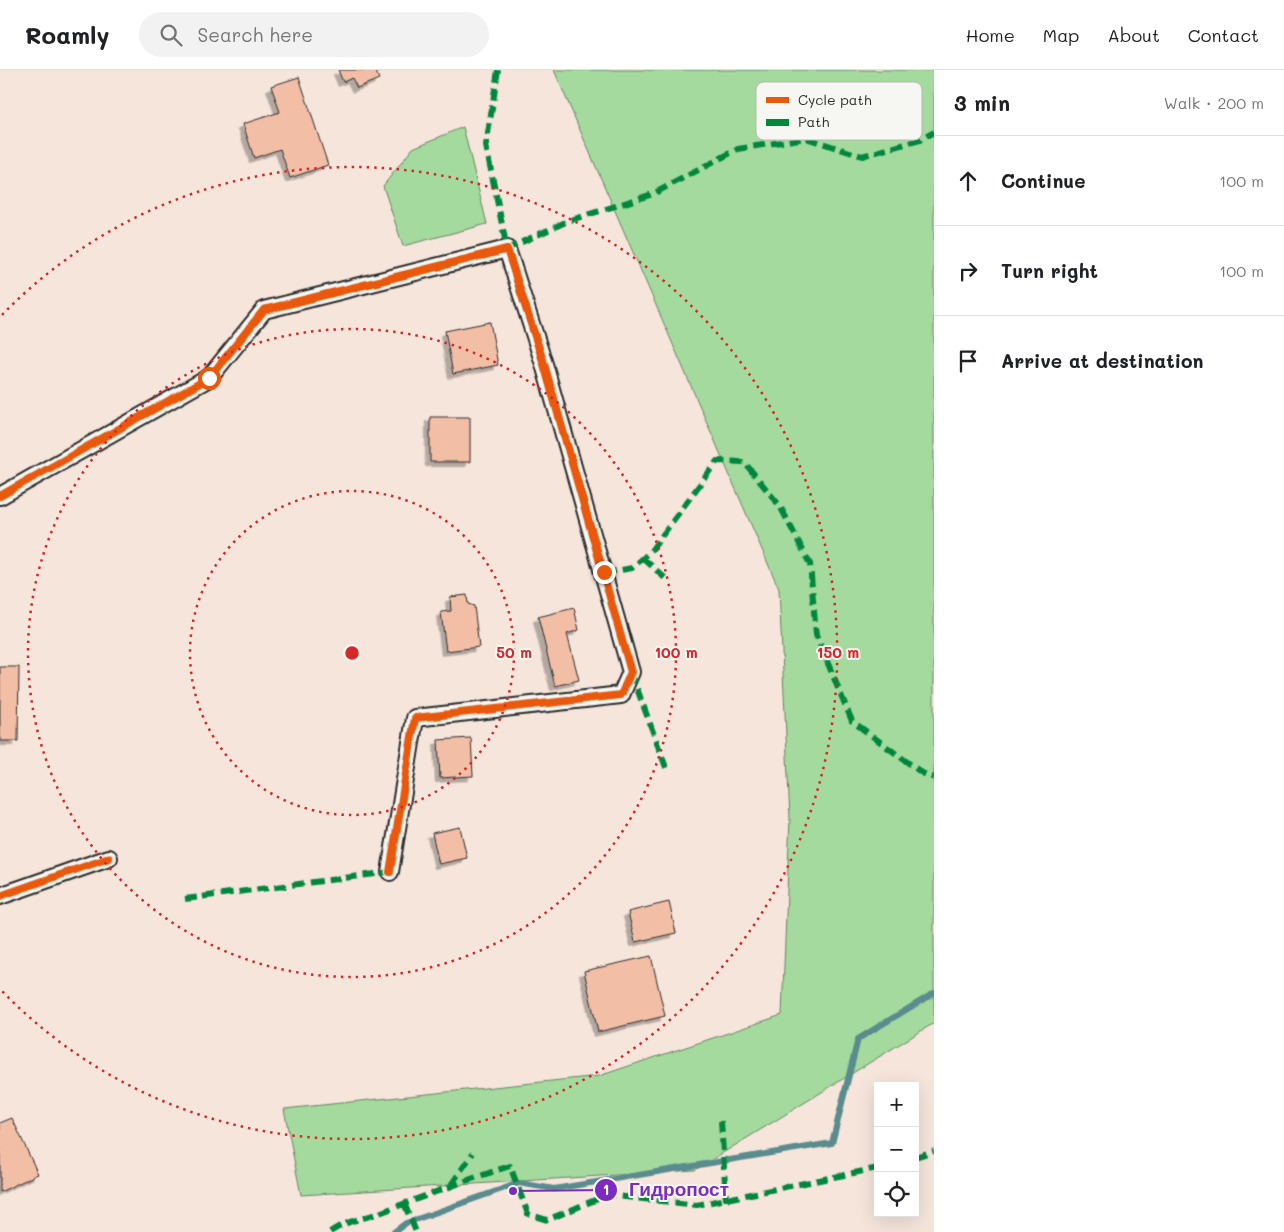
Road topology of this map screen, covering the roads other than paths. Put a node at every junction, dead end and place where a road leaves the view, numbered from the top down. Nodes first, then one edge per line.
1 (0, 496) edge
2 (109, 858) dead end
3 (390, 872) dead end
4 (0, 896) edge

1 - 3 street
2 - 4 street

